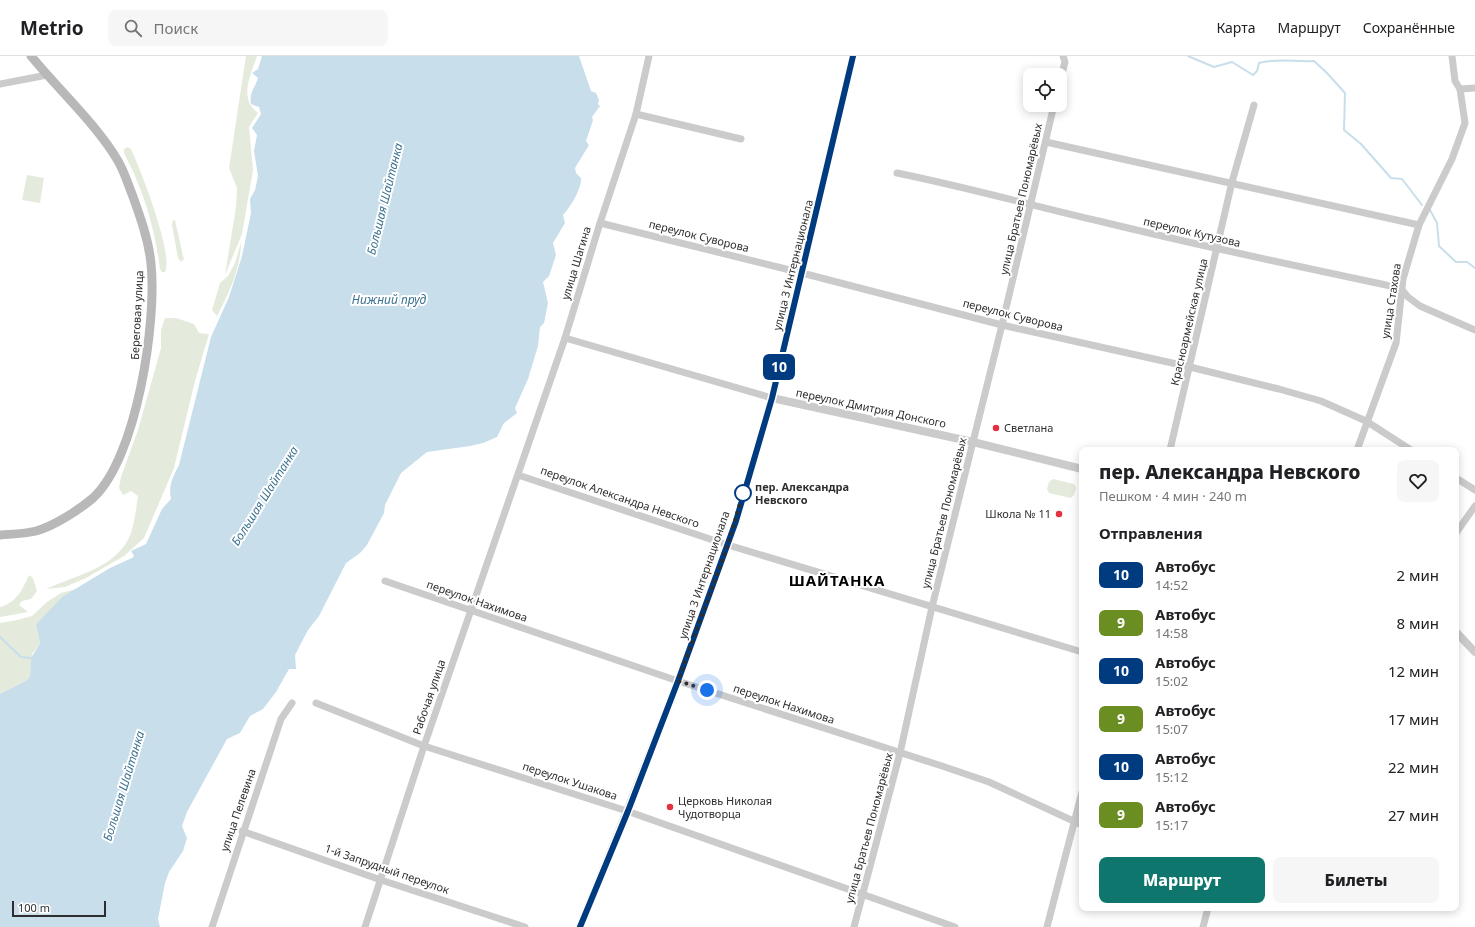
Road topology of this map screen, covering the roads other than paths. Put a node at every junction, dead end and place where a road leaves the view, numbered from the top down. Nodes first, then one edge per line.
1 (31, 56) edge
2 (649, 56) edge
3 (853, 56) edge
4 (1063, 56) edge
5 (1452, 56) edge
6 (1064, 68) edge
7 (47, 75) junction
8 (0, 84) edge
9 (1460, 88) junction
10 (1475, 88) edge
11 (1254, 105) dead end
12 (1052, 112) edge
13 (636, 114) junction
14 (741, 139) dead end
15 (1046, 142) junction
16 (896, 173) dead end
17 (1232, 182) junction
18 (1031, 205) junction
19 (600, 223) junction
20 (1419, 225) junction
21 (1216, 250) junction
22 (802, 272) junction
23 (1402, 290) junction
24 (1002, 325) junction
25 (1475, 330) edge
26 (565, 338) junction
27 (1190, 367) junction
28 (772, 398) junction
29 (1366, 421) junction
30 (973, 442) junction
31 (1171, 447) edge
32 (1358, 447) edge
33 (1407, 447) edge
34 (1079, 468) edge
35 (518, 475) junction
36 (1459, 480) edge
37 (1475, 490) edge
38 (1475, 506) edge
39 (1459, 529) edge
40 (0, 535) edge
41 (728, 545) junction
42 (385, 581) dead end
43 (932, 607) junction
44 (470, 610) junction
45 (1459, 635) edge
46 (1079, 651) edge
47 (1475, 652) edge
48 (678, 681) junction
49 (292, 703) dead end
50 (316, 703) dead end
51 (424, 746) junction
52 (900, 754) junction
53 (1079, 803) edge
54 (628, 811) junction
55 (1074, 822) junction
56 (1079, 824) edge
57 (242, 831) junction
58 (381, 880) junction
59 (863, 896) junction
60 (1207, 911) edge
61 (212, 927) edge
62 (366, 927) edge
63 (525, 927) edge
64 (580, 927) edge
65 (854, 927) edge
66 (955, 927) edge
67 (1046, 927) edge
68 (1203, 927) edge

1 - 7 main road, Береговая улица
2 - 13 street, улица Шагина
3 - 22 street, улица 3 Интернационала
4 - 6 street
5 - 9 street, улица Стахова
7 - 8 street
7 - 40 main road, Береговая улица
9 - 10 street
9 - 20 street, улица Стахова
11 - 17 street, Красноармейская улица
12 - 15 street, улица Братьев Пономарёвых
13 - 14 street
13 - 19 street, улица Шагина
15 - 17 street
15 - 18 street, улица Братьев Пономарёвых
16 - 18 street, переулок Кутузова
17 - 20 street
17 - 21 street, Красноармейская улица
18 - 21 street, переулок Кутузова
18 - 24 street, улица Братьев Пономарёвых
19 - 22 street, переулок Суворова
19 - 26 street, улица Шагина
20 - 23 street, улица Стахова
21 - 23 street, переулок Кутузова
21 - 27 street, Красноармейская улица
22 - 24 street, переулок Суворова
22 - 28 street, улица 3 Интернационала
23 - 25 street, переулок Кутузова
23 - 29 street, улица Стахова
24 - 27 street, переулок Суворова
24 - 30 street, улица Братьев Пономарёвых
26 - 28 street, переулок Дмитрия Донского
26 - 35 street, улица Шагина
27 - 29 street, переулок Суворова
27 - 31 street, Красноармейская улица
28 - 30 street, переулок Дмитрия Донского
28 - 41 street, улица 3 Интернационала
29 - 32 street, улица Стахова
29 - 33 street, переулок Суворова
30 - 34 street, переулок Дмитрия Донского
30 - 43 street, улица Братьев Пономарёвых
35 - 41 street, переулок Александра Невского
35 - 44 street, Рабочая улица
36 - 37 street
38 - 39 street
41 - 43 street, переулок Александра Невского
41 - 48 street, улица 3 Интернационала
42 - 44 street, переулок Нахимова
43 - 46 street, переулок Александра Невского
43 - 52 street, улица Братьев Пономарёвых
44 - 48 street, переулок Нахимова
44 - 51 street, Рабочая улица
45 - 47 street
48 - 52 street, переулок Нахимова
48 - 54 street, улица 3 Интернационала
49 - 57 street, улица Пелевина
50 - 51 street, переулок Ушакова
51 - 54 street, переулок Ушакова
51 - 58 street, Рабочая улица
52 - 55 street, переулок Нахимова
52 - 59 street, улица Братьев Пономарёвых
53 - 55 street
54 - 59 street, переулок Ушакова
54 - 64 street, улица 3 Интернационала
55 - 56 street, переулок Нахимова
55 - 67 street
57 - 58 street, 1-й Запрудный переулок
57 - 61 street, улица Пелевина
58 - 62 street, Рабочая улица
58 - 63 street, 1-й Запрудный переулок
59 - 65 street, улица Братьев Пономарёвых
59 - 66 street, переулок Ушакова
60 - 68 street

